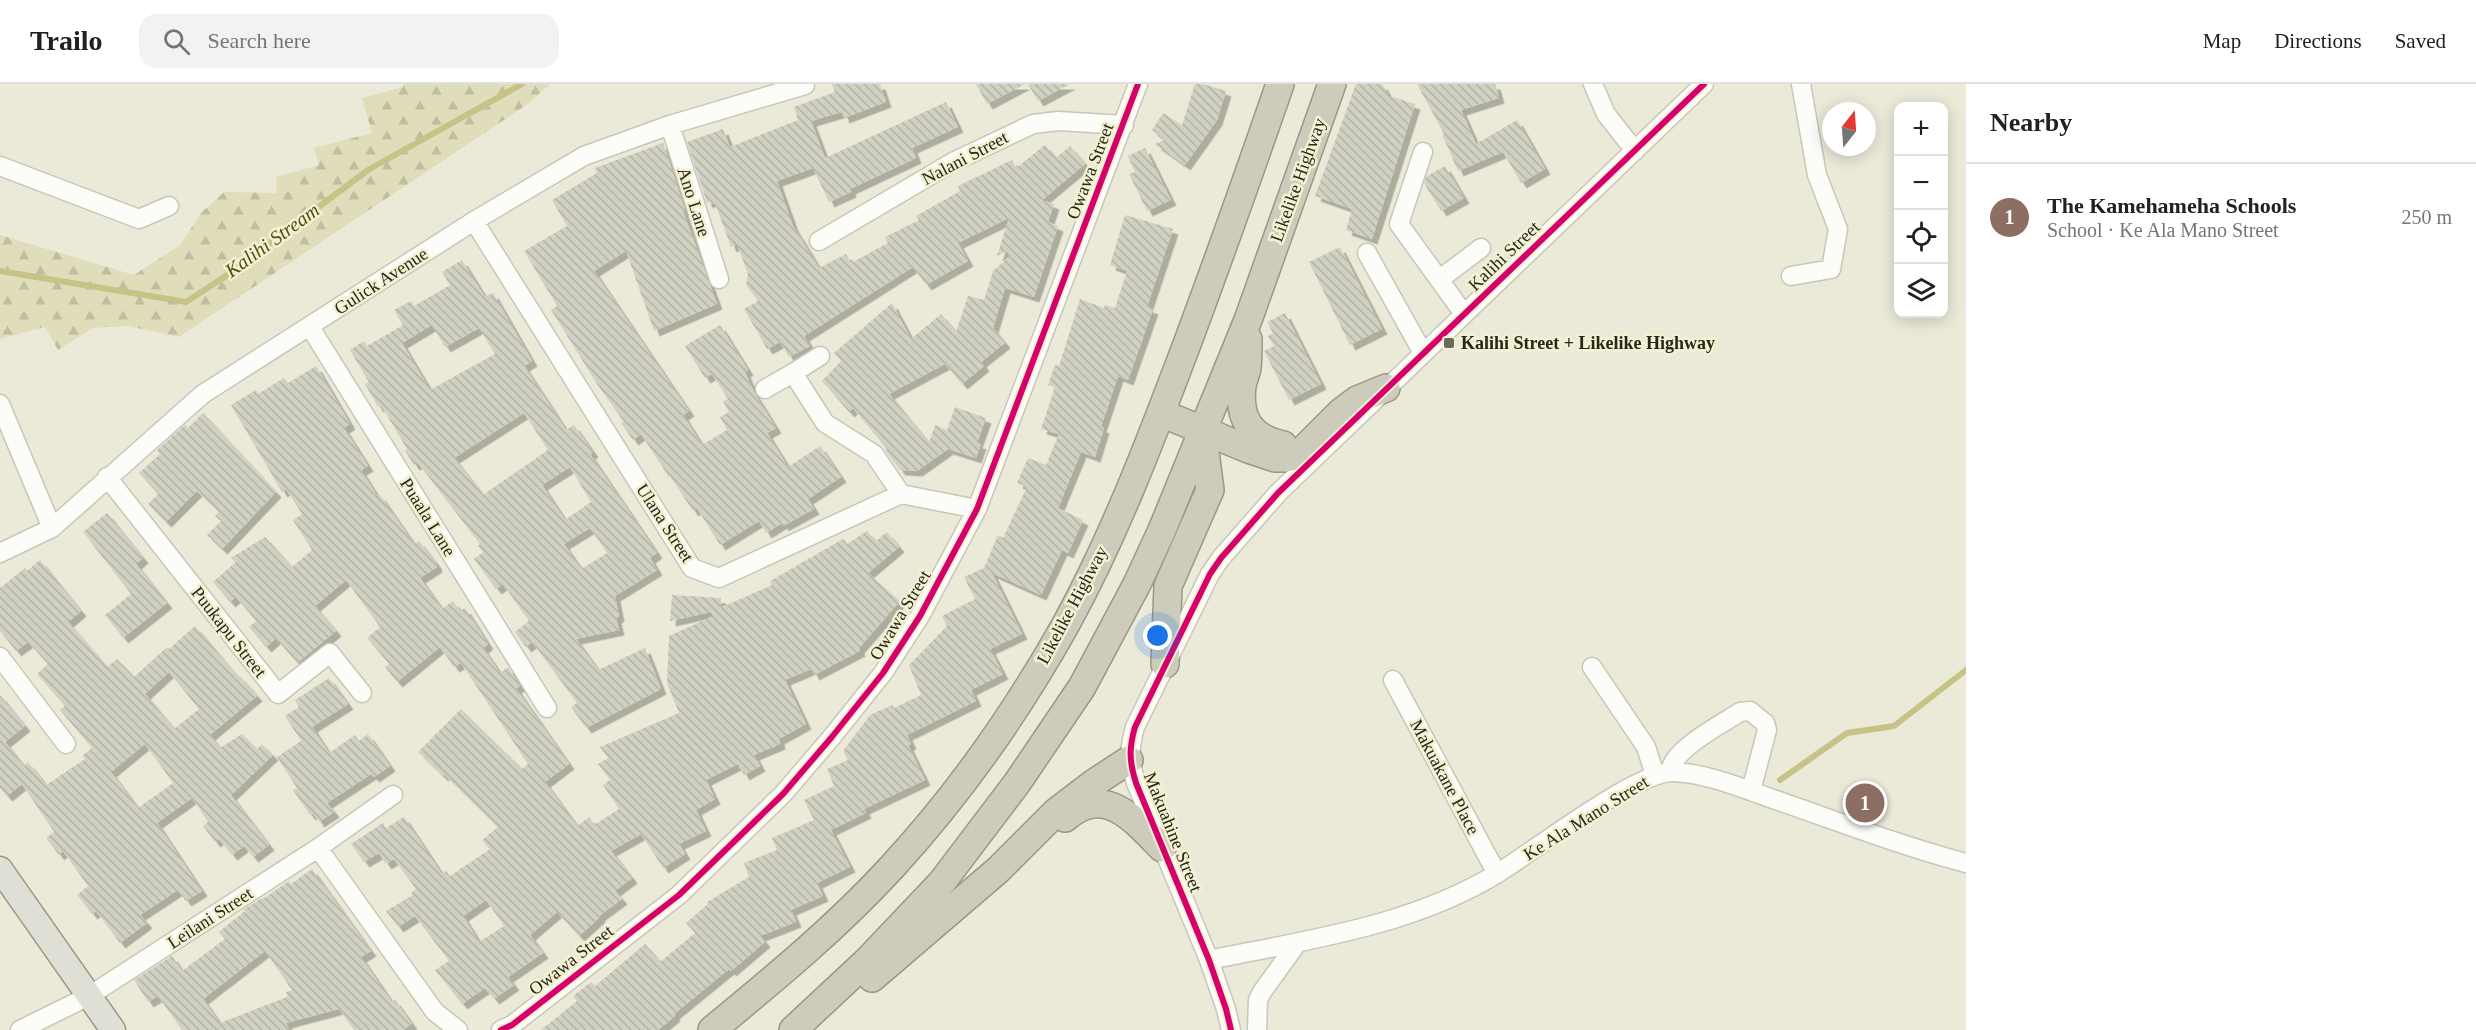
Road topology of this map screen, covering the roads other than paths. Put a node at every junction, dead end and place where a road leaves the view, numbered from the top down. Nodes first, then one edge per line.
1 (1138, 84) edge
2 (1281, 84) edge
3 (1332, 84) edge
4 (1593, 84) edge
5 (1704, 84) edge
6 (1801, 84) edge
7 (805, 85) edge
8 (772, 89) edge
9 (670, 125) junction
10 (1124, 125) junction
11 (1635, 151) junction
12 (1423, 152) dead end
13 (0, 166) edge
14 (168, 206) dead end
15 (474, 221) junction
16 (819, 241) dead end
17 (1481, 248) dead end
18 (1367, 253) dead end
19 (1791, 276) dead end
20 (719, 279) dead end
21 (1440, 279) junction
22 (1464, 314) junction
23 (1248, 320) junction
24 (310, 327) junction
25 (1424, 353) junction
26 (820, 356) dead end
27 (793, 372) junction
28 (1386, 388) junction
29 (765, 389) dead end
30 (0, 405) edge
31 (1341, 412) junction
32 (1161, 413) junction
33 (1202, 428) junction
34 (1323, 448) joint
35 (107, 477) junction
36 (901, 494) junction
37 (977, 509) junction
38 (52, 528) junction
39 (0, 553) edge
40 (0, 657) edge
41 (1165, 664) junction
42 (1592, 667) dead end
43 (1393, 680) dead end
44 (362, 693) dead end
45 (547, 708) dead end
46 (66, 744) dead end
47 (1129, 760) junction
48 (1663, 773) junction
49 (1751, 791) junction
50 (393, 795) dead end
51 (318, 848) junction
52 (1162, 848) junction
53 (1966, 863) edge
54 (0, 869) edge
55 (998, 870) junction
56 (1497, 874) junction
57 (1298, 942) junction
58 (1209, 960) junction
59 (89, 996) junction
60 (20, 1030) edge
61 (113, 1030) edge
62 (458, 1030) edge
63 (501, 1030) edge
64 (712, 1030) edge
65 (793, 1030) edge
66 (1231, 1030) edge
67 (1257, 1030) edge

1 - 10 street, Owawa Street
2 - 32 highway, Likelike Highway
3 - 23 highway, Likelike Highway
4 - 11 street
5 - 11 street, Kalihi Street
6 - 19 street
7 - 8 street, Gulick Avenue
8 - 9 street, Gulick Avenue
9 - 15 street, Gulick Avenue
9 - 20 street, Ano Lane
10 - 16 street, Nalani Street
10 - 37 street, Owawa Street
11 - 22 street, Kalihi Street
12 - 21 street
13 - 14 street
15 - 24 street, Gulick Avenue
15 - 36 street, Ulana Street
17 - 21 street
18 - 25 street
21 - 22 street
22 - 25 street, Kalihi Street
23 - 31 highway
23 - 33 highway, Likelike Highway
24 - 35 street, Gulick Avenue
24 - 45 street, Puaala Lane
25 - 28 street, Kalihi Street
26 - 27 street
27 - 29 street
27 - 36 street
28 - 31 highway
28 - 34 street, Kalihi Street
30 - 38 street
31 - 33 highway
32 - 33 highway
32 - 64 highway, Likelike Highway
33 - 41 highway
33 - 65 highway, Likelike Highway
34 - 41 street, Makuahine Street
35 - 38 street, Gulick Avenue
35 - 44 street, Puukapu Street
36 - 37 street
37 - 63 street, Owawa Street
38 - 39 street, Gulick Avenue
40 - 46 street
41 - 47 street, Makuahine Street
42 - 48 street
43 - 56 street, Makuakane Place
47 - 52 street, Makuahine Street
47 - 55 highway
48 - 49 street, Ke Ala Mano Street
48 - 49 street
48 - 56 street, Ke Ala Mano Street
49 - 53 street, Ke Ala Mano Street
50 - 51 street, Leilani Street
51 - 59 street, Leilani Street
51 - 62 street
52 - 55 highway
52 - 58 street, Makuahine Street
54 - 59 main road
55 - 65 highway
56 - 57 street, Ke Ala Mano Street
57 - 58 street, Ke Ala Mano Street
57 - 67 street
58 - 66 street, Makuahine Street
59 - 60 street, Leilani Street
59 - 61 main road

